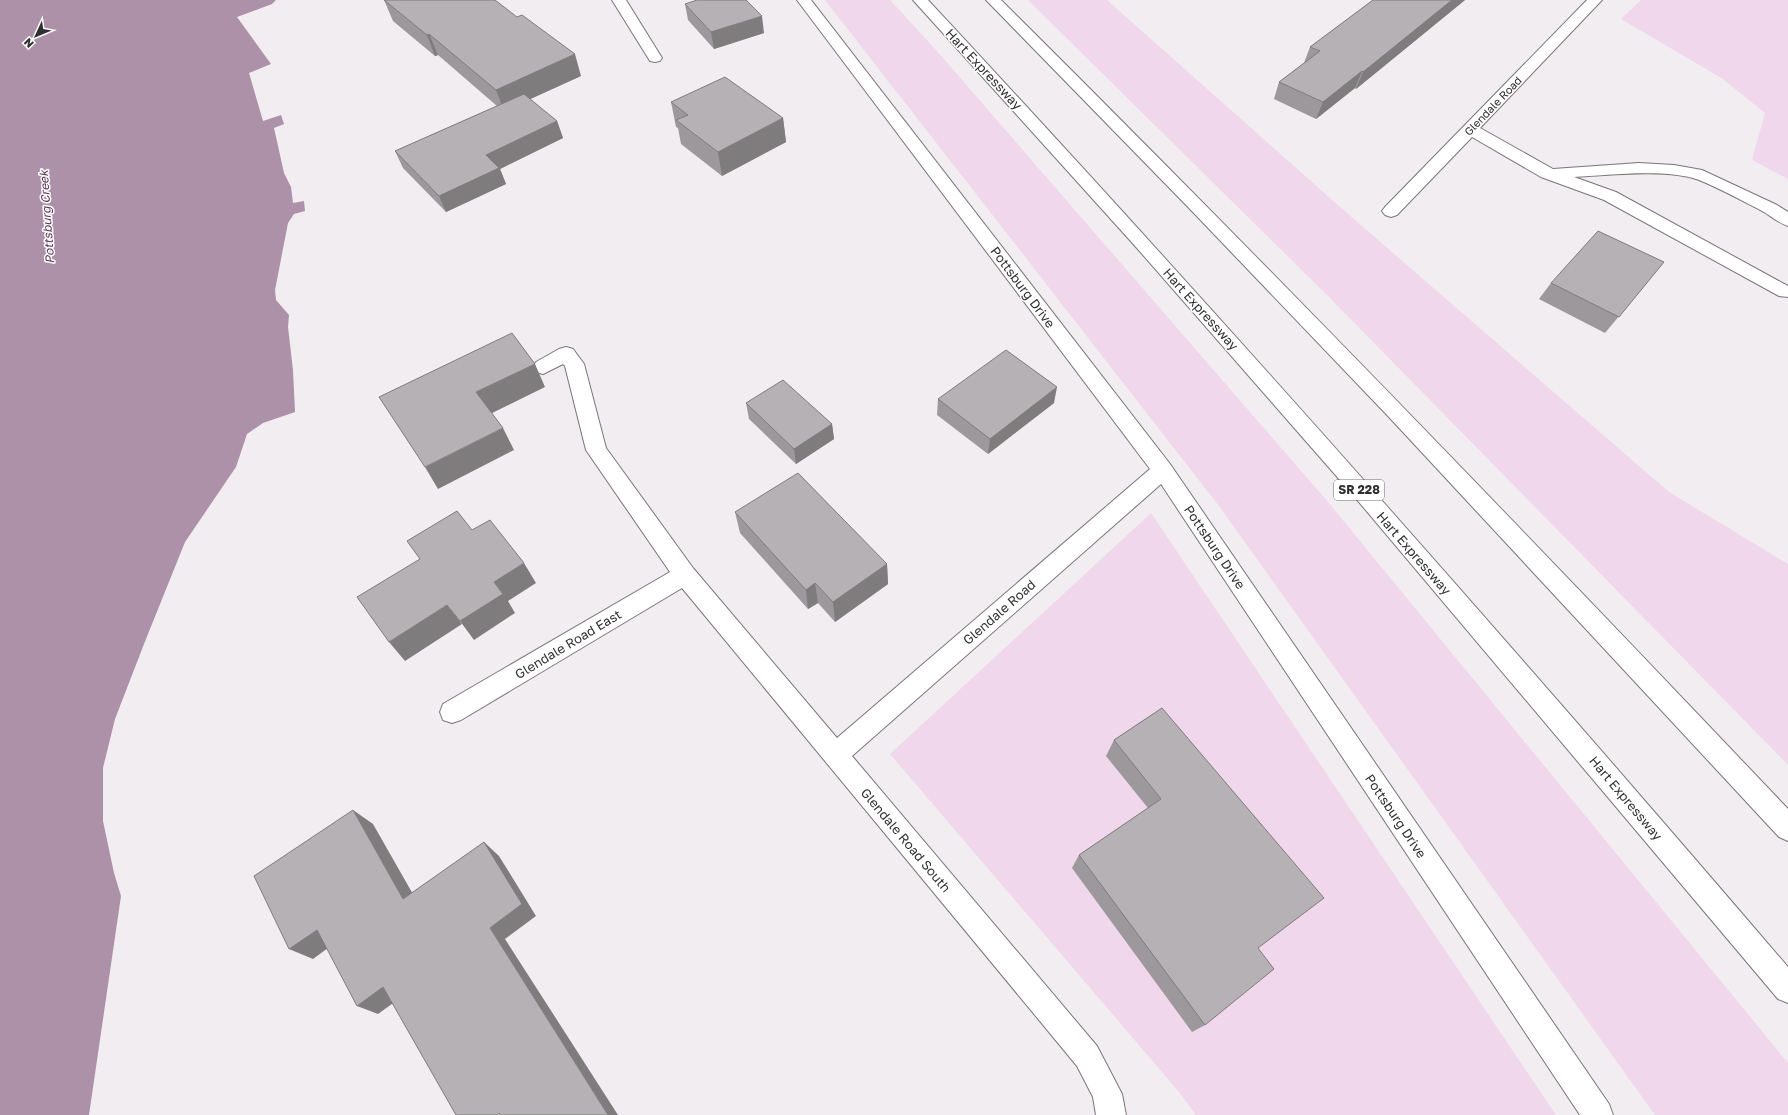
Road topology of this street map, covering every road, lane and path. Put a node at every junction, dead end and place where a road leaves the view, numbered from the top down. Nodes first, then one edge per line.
1 (619, 0) edge
2 (804, 0) edge
3 (920, 0) edge
4 (993, 0) edge
5 (1595, 0) edge
6 (655, 58) dead end
7 (1470, 129) junction
8 (1547, 173) junction
9 (1392, 211) dead end
10 (1788, 220) edge
11 (1785, 292) dead end
12 (543, 367) dead end
13 (1163, 470) junction
14 (685, 575) junction
15 (452, 712) dead end
16 (835, 755) junction
17 (1788, 828) edge
18 (1788, 988) edge
19 (1111, 1115) edge
20 (1598, 1115) edge

1 - 6 main road
2 - 13 main road, Pottsburg Drive
3 - 18 main road, Hart Expressway / SR 228
4 - 17 main road
5 - 7 main road, Glendale Road
7 - 8 main road
7 - 9 main road, Glendale Road
8 - 10 main road
8 - 11 main road
12 - 14 main road, Glendale Road South
13 - 16 main road, Glendale Road
13 - 20 main road, Pottsburg Drive
14 - 15 main road, Glendale Road East
14 - 16 main road, Glendale Road South
16 - 19 main road, Glendale Road South

